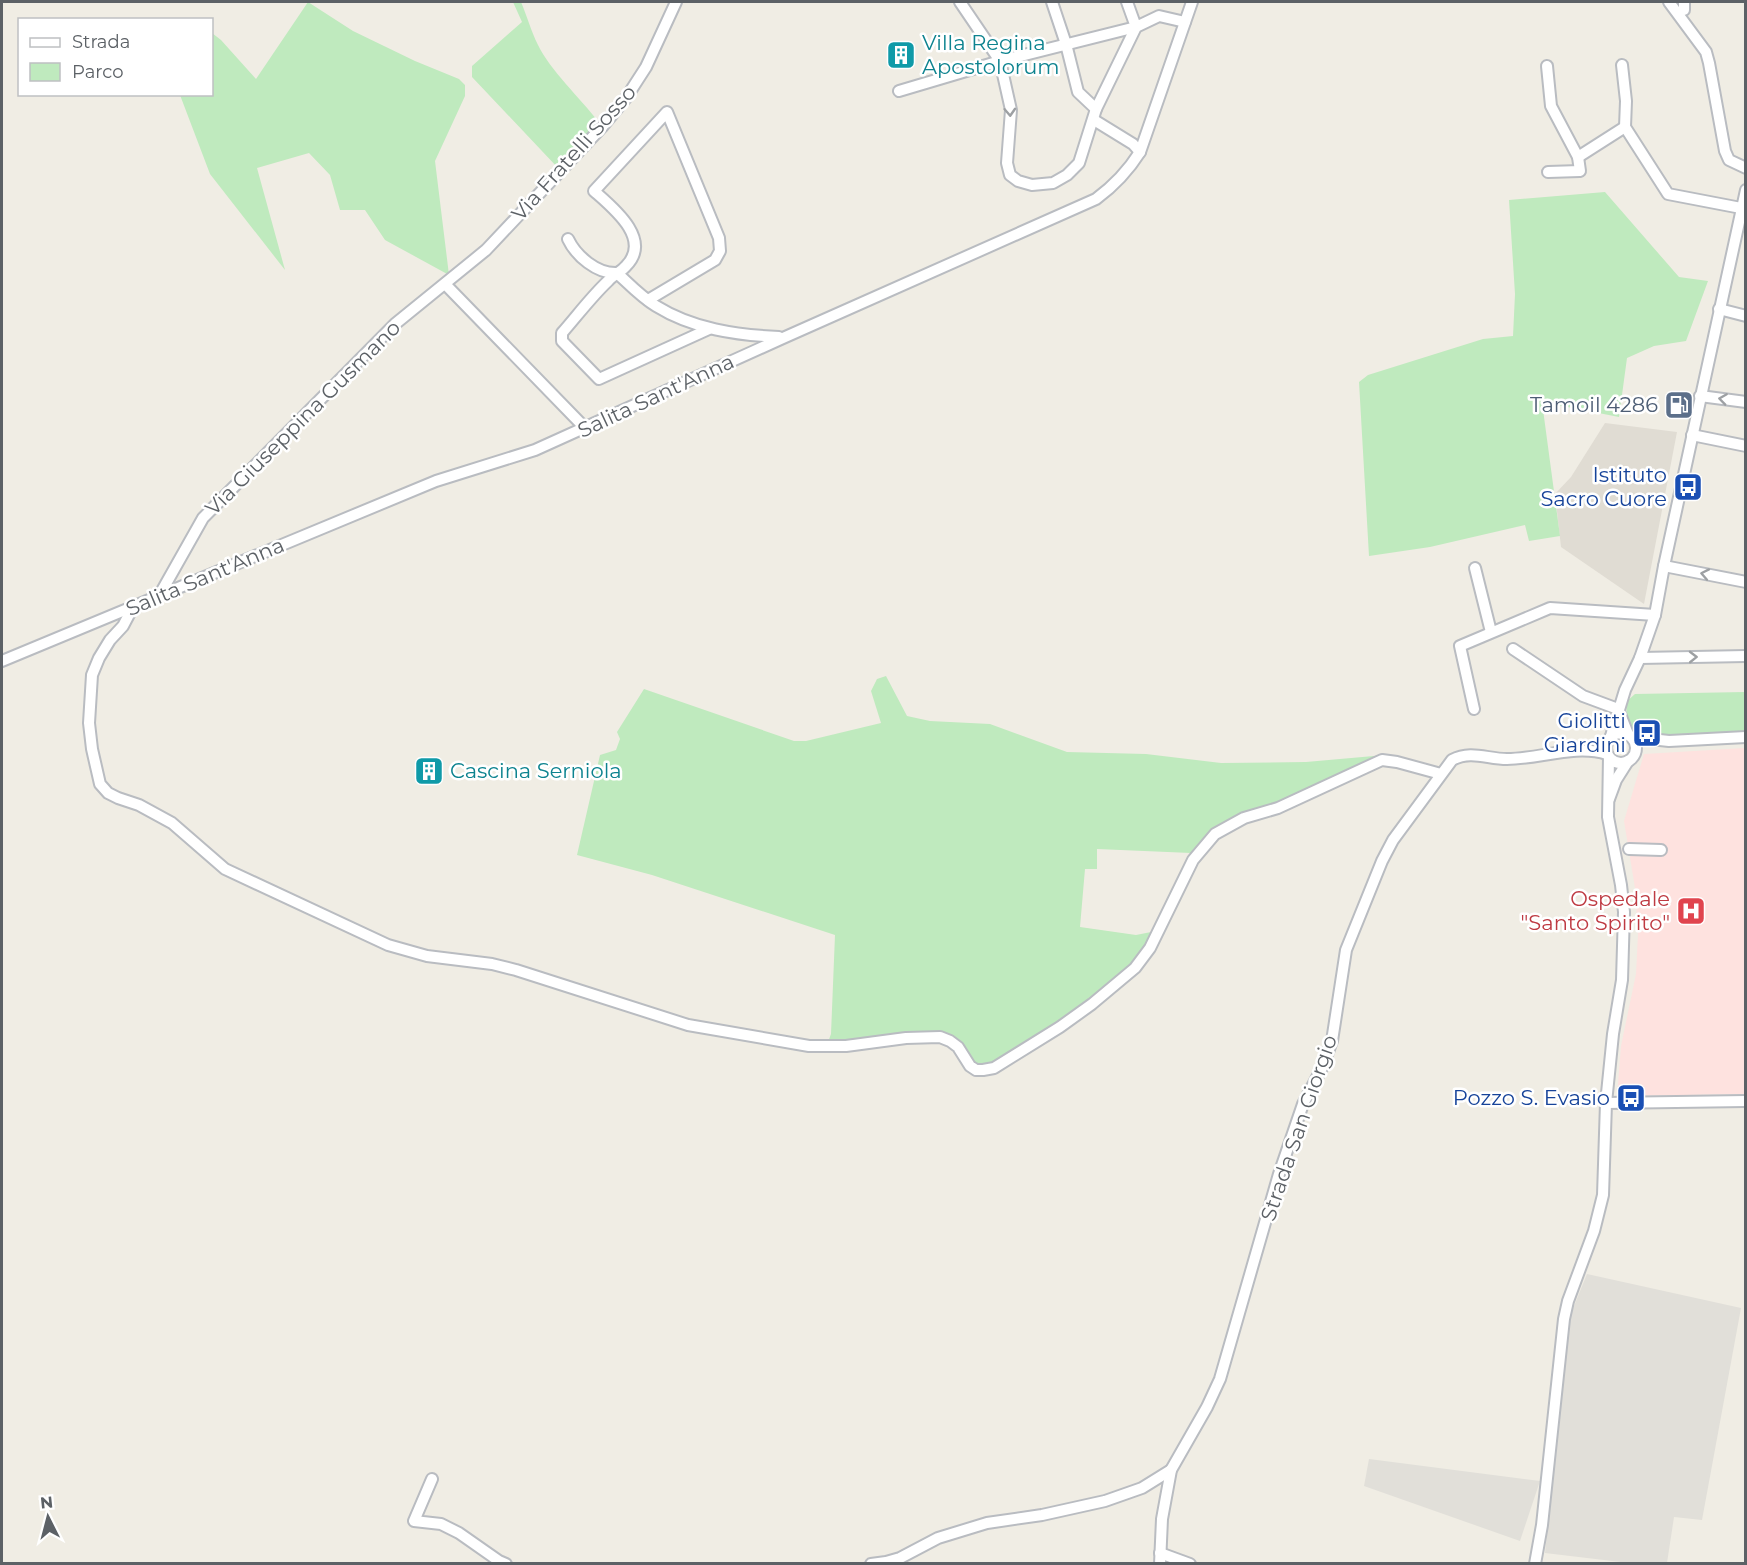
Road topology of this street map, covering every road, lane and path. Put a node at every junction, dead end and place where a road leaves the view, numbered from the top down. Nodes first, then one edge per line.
1 (676, 2) edge
2 (960, 2) edge
3 (1052, 2) edge
4 (1127, 2) edge
5 (1191, 2) edge
6 (1670, 2) edge
7 (1185, 22) junction
8 (1136, 27) junction
9 (1066, 44) junction
10 (1000, 61) junction
11 (1622, 65) dead end
12 (1547, 66) dead end
13 (899, 91) dead end
14 (1095, 115) junction
15 (1625, 127) junction
16 (1140, 152) junction
17 (1578, 157) junction
18 (1746, 168) edge
19 (1548, 172) dead end
20 (1746, 190) edge
21 (1741, 208) junction
22 (568, 238) dead end
23 (617, 273) junction
24 (445, 284) junction
25 (648, 300) junction
26 (1719, 309) junction
27 (1746, 316) edge
28 (709, 329) junction
29 (783, 338) junction
30 (1700, 396) junction
31 (1746, 402) edge
32 (586, 429) junction
33 (1692, 435) junction
34 (1746, 446) edge
35 (1664, 566) junction
36 (1475, 568) dead end
37 (1746, 582) edge
38 (159, 596) junction
39 (133, 607) junction
40 (1655, 615) junction
41 (1491, 632) junction
42 (1513, 649) dead end
43 (1746, 656) edge
44 (1640, 658) junction
45 (2, 661) edge
46 (1474, 709) dead end
47 (1618, 710) junction
48 (1630, 735) junction
49 (1609, 737) junction
50 (1746, 737) edge
51 (1669, 741) junction
52 (1578, 751) junction
53 (1608, 755) junction
54 (1632, 757) junction
55 (1441, 774) junction
56 (1607, 804) junction
57 (1629, 849) dead end
58 (1661, 850) dead end
59 (1746, 1101) edge
60 (1606, 1103) junction
61 (1172, 1470) junction
62 (432, 1479) dead end
63 (1160, 1549) edge
64 (506, 1563) edge
65 (871, 1563) edge
66 (1190, 1563) edge
67 (1535, 1563) edge

1 - 24 street, Via Fratelli Sosso
2 - 10 street
3 - 9 street
4 - 8 street
5 - 7 street, Salita Sant'Anna
6 - 18 street
7 - 8 street
7 - 16 street, Salita Sant'Anna
8 - 9 street
8 - 14 street
9 - 10 street
9 - 14 street
10 - 13 street
10 -> 14 street
11 - 15 street
12 - 17 street
14 - 16 street
15 - 17 street
15 - 21 street
16 - 29 street, Salita Sant'Anna
17 - 19 street
20 - 21 street
21 - 26 street
22 - 23 street
23 - 25 street
23 - 25 street
23 - 28 street
24 - 32 street
24 - 38 street, Via Giuseppina Gusmano
25 - 28 street
26 - 27 street
26 - 30 street
28 - 29 street
29 - 32 street, Salita Sant'Anna
31 -> 30 street
30 - 33 street
32 - 38 street, Salita Sant'Anna
33 - 34 street
33 - 35 street
37 -> 35 street
35 - 40 street
36 - 41 street
38 - 39 street, Salita Sant'Anna
39 - 45 street, Salita Sant'Anna
39 - 55 street
40 - 41 street
40 - 44 street
41 - 46 street
42 - 47 street
44 -> 43 street
44 - 47 street
47 - 48 street
47 - 49 street
48 - 49 street
48 - 51 street
48 - 54 street
49 - 52 street, Strada San Giorgio
49 - 53 street
50 - 51 street
51 - 54 street
52 - 53 street, Strada San Giorgio
52 - 55 street, Strada San Giorgio
53 - 54 street
53 - 56 street
54 - 56 street
55 - 61 street, Strada San Giorgio
56 - 60 street
57 - 58 street
59 - 60 street
60 - 67 street
61 - 63 street, Strada San Giorgio
61 - 65 street
62 - 64 street
63 - 66 street

